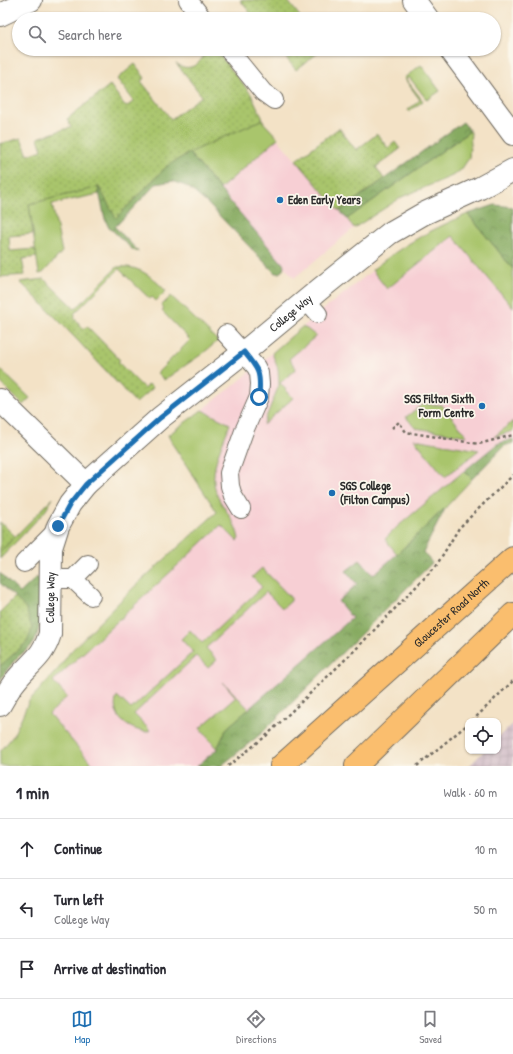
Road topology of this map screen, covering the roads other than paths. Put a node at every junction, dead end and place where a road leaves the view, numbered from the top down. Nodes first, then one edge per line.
1 (31, 0) edge
2 (188, 0) edge
3 (414, 0) edge
4 (197, 12) edge
5 (423, 12) edge
6 (0, 16) edge
7 (234, 56) edge
8 (455, 56) edge
9 (274, 100) dead end
10 (513, 134) edge
11 (513, 170) edge
12 (226, 334) dead end
13 (244, 352) junction
14 (0, 400) edge
15 (86, 484) junction
16 (241, 509) dead end
17 (57, 530) junction
18 (513, 558) edge
19 (24, 563) dead end
20 (88, 564) dead end
21 (50, 579) junction
22 (73, 579) junction
23 (91, 596) dead end
24 (513, 614) edge
25 (0, 705) edge
26 (281, 766) edge
27 (356, 766) edge

1 - 6 street
2 - 4 lane
3 - 5 street
7 - 9 lane
8 - 10 street
11 - 13 street, College Way
12 - 13 lane
13 - 15 street, College Way
13 - 16 lane
14 - 15 street
15 - 17 street, College Way
17 - 19 lane
17 - 21 street, College Way
18 - 26 main road, Gloucester Road North
20 - 22 lane
21 - 22 lane
21 - 25 street, College Way
22 - 23 lane
24 - 27 main road

